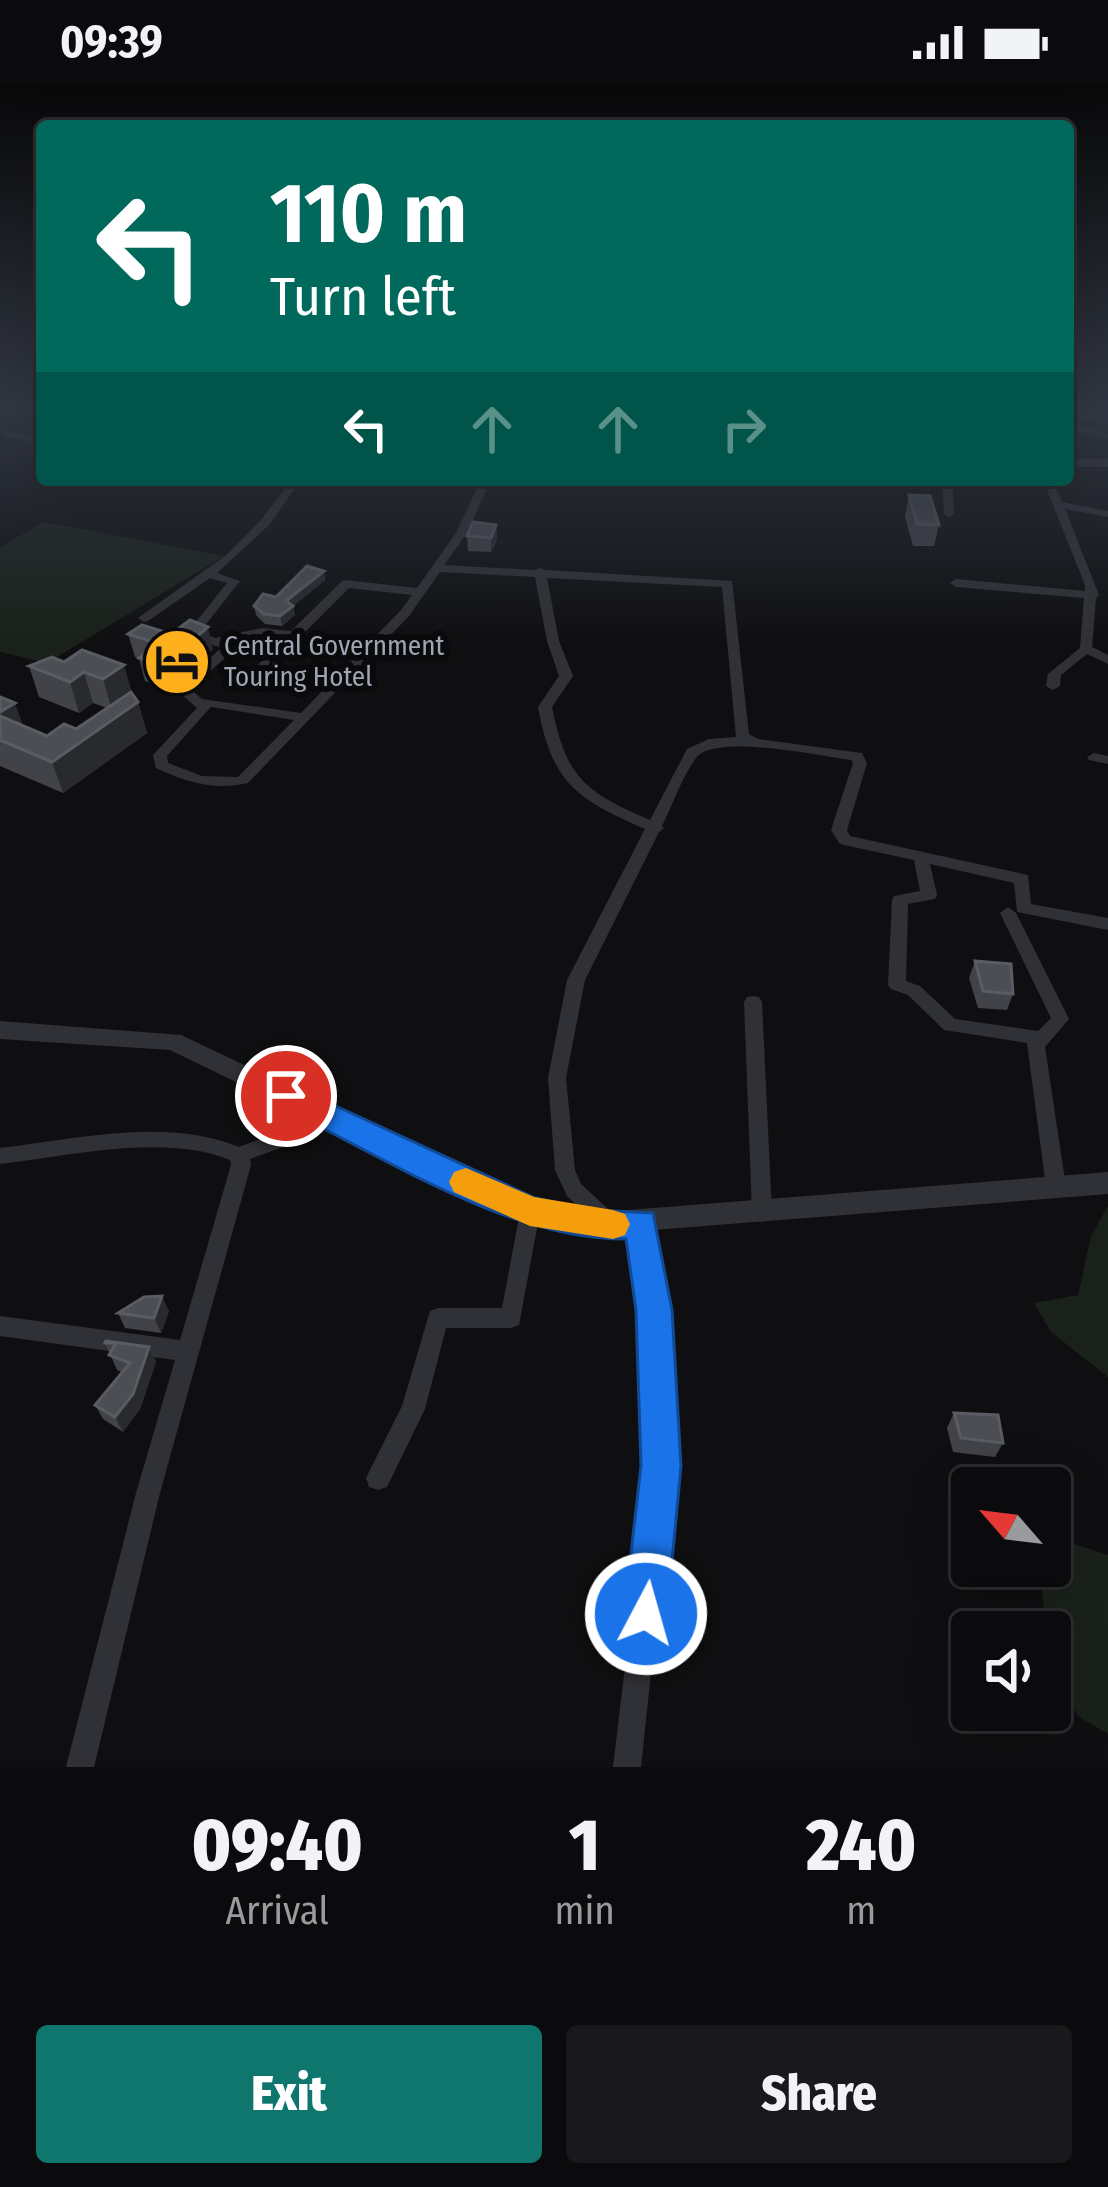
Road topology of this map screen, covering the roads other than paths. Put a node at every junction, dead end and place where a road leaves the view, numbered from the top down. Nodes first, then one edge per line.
1 (291, 488) edge
2 (482, 488) edge
3 (947, 488) edge
4 (1051, 488) edge
5 (1058, 504) junction
6 (949, 514) dead end
7 (1108, 514) edge
8 (438, 568) junction
9 (540, 571) junction
10 (211, 575) junction
11 (956, 583) dead end
12 (1108, 587) edge
13 (1092, 590) junction
14 (421, 592) junction
15 (144, 618) dead end
16 (293, 635) junction
17 (217, 640) junction
18 (1086, 649) junction
19 (1108, 660) edge
20 (262, 667) dead end
21 (1053, 686) dead end
22 (204, 702) junction
23 (303, 717) junction
24 (746, 741) junction
25 (656, 827) junction
26 (921, 856) junction
27 (1007, 913) dead end
28 (1108, 924) edge
29 (753, 1002) dead end
30 (0, 1030) edge
31 (1038, 1043) junction
32 (324, 1114) junction
33 (239, 1155) junction
34 (0, 1156) edge
35 (1108, 1183) edge
36 (1056, 1187) junction
37 (530, 1211) junction
38 (762, 1213) junction
39 (611, 1224) junction
40 (641, 1224) junction
41 (0, 1326) edge
42 (186, 1351) junction
43 (378, 1478) dead end
44 (80, 1767) edge
45 (627, 1767) edge

1 - 10 street
2 - 8 street
3 - 6 street
4 - 5 street
5 - 7 street
5 - 13 street
8 - 9 street
8 - 14 street
9 - 24 street
9 - 25 street
10 - 15 street
10 - 17 street
11 - 13 street
12 - 13 street
13 - 18 street
14 - 16 street
14 - 23 street
16 - 17 street
16 - 20 street
17 - 22 street
18 - 19 street
18 - 21 street
22 - 23 street
22 - 23 street
24 - 25 street
24 - 26 street
25 - 39 street
26 - 28 street
26 - 31 street
27 - 31 street
29 - 38 street
30 - 32 street
31 - 36 street
32 - 33 street
32 - 37 street
33 - 34 street
33 - 42 street
35 - 36 street
36 - 38 street
37 - 39 street
37 - 43 street
38 - 40 street
39 - 40 street
40 - 45 street
41 - 42 street
42 - 44 street

